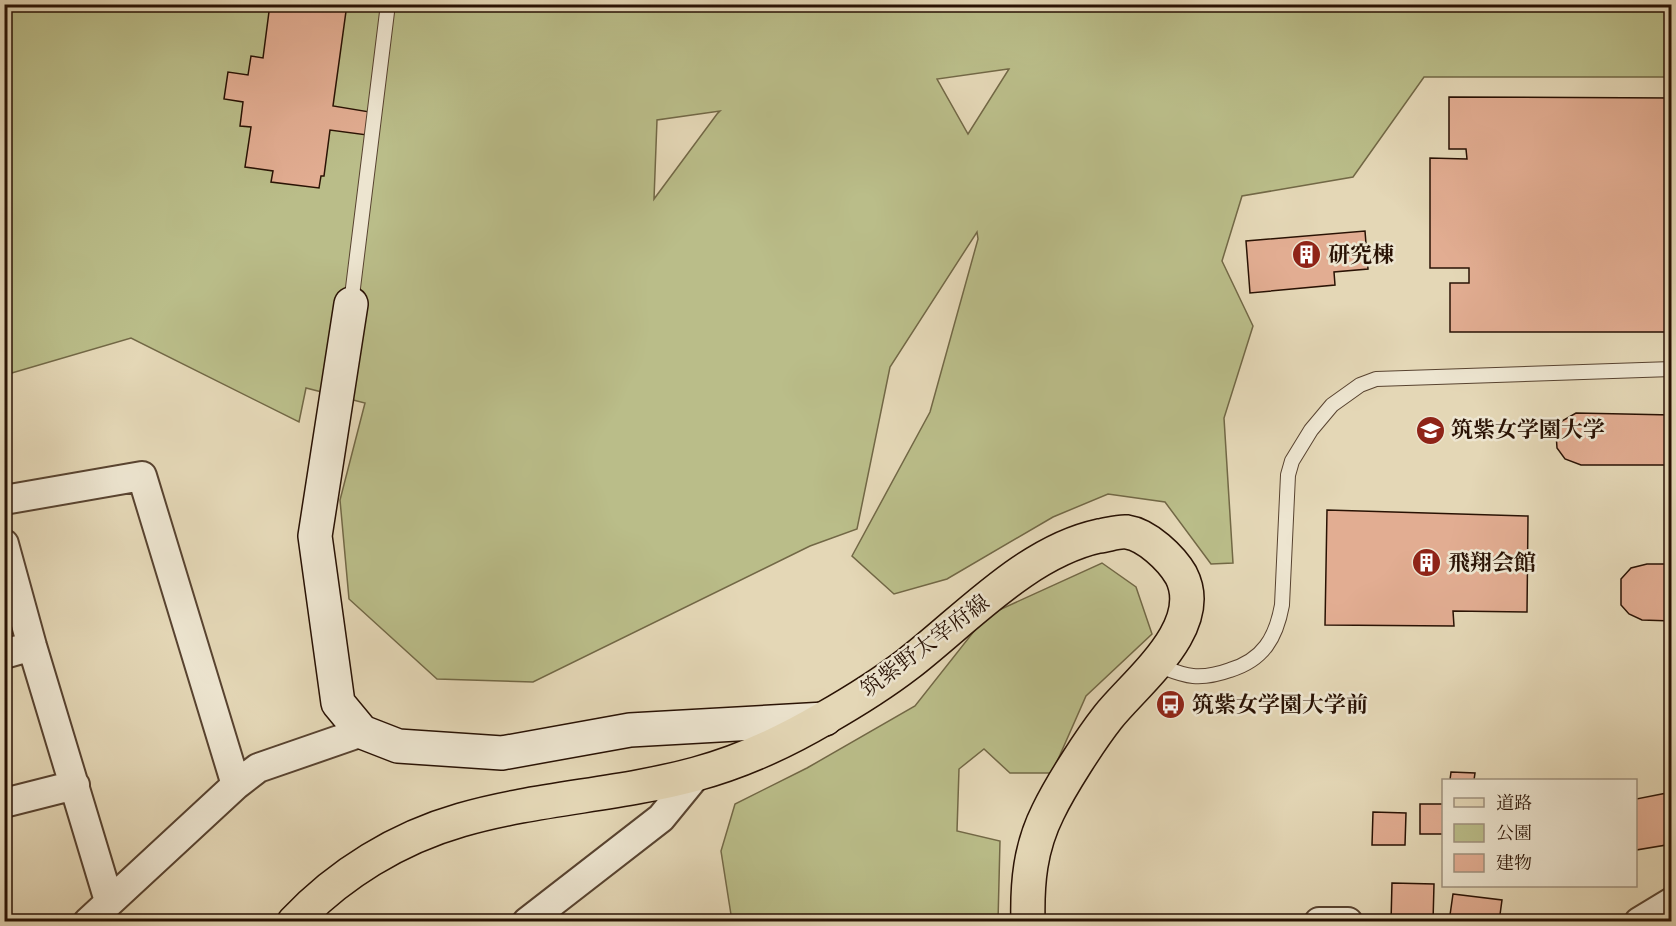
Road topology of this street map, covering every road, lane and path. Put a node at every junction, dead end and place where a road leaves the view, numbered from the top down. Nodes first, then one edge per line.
1 (388, 4) edge
2 (351, 304) joint
3 (1671, 369) edge
4 (4, 500) edge
5 (4, 544) edge
6 (32, 646) junction
7 (4, 654) edge
8 (1156, 665) junction
9 (825, 719) junction
10 (362, 732) junction
11 (697, 774) junction
12 (75, 785) junction
13 (236, 785) junction
14 (4, 803) edge
15 (109, 901) junction
16 (1671, 902) edge
17 (88, 921) edge
18 (294, 921) edge
19 (528, 921) edge
20 (1028, 921) edge
21 (1319, 921) edge
22 (1348, 921) edge
23 (1639, 921) edge

1 - 2 lane
2 - 10 street
3 - 8 lane
4 - 13 street
5 - 6 street
6 - 7 street
6 - 12 street
8 - 9 main road, 筑紫野太宰府線
8 - 20 main road, 筑紫野太宰府線
9 - 10 street
9 - 11 main road, 筑紫野太宰府線
10 - 13 street
11 - 18 main road, 筑紫野太宰府線
11 - 19 street
12 - 14 street
12 - 15 street
13 - 15 street
15 - 17 street
16 - 23 street
21 - 22 street

